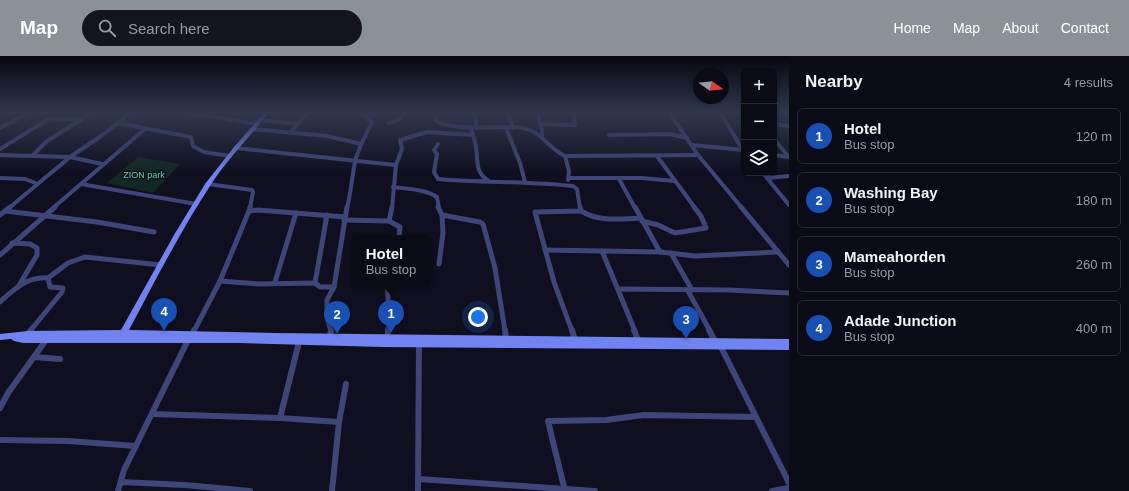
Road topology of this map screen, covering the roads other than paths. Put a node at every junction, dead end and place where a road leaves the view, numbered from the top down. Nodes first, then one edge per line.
1 (27, 132) edge
2 (61, 132) edge
3 (105, 132) edge
4 (141, 132) edge
5 (168, 132) edge
6 (249, 132) edge
7 (295, 132) edge
8 (366, 132) edge
9 (427, 132) edge
10 (430, 132) edge
11 (472, 132) edge
12 (508, 132) edge
13 (535, 132) edge
14 (543, 132) edge
15 (683, 132) edge
16 (732, 132) edge
17 (609, 135) dead end
18 (473, 136) junction
19 (542, 136) junction
20 (687, 138) junction
21 (775, 140) edge
22 (360, 144) junction
23 (438, 144) dead end
24 (692, 144) junction
25 (741, 146) edge
26 (236, 148) junction
27 (782, 148) junction
28 (789, 148) edge
29 (0, 149) edge
30 (741, 151) edge
31 (0, 155) edge
32 (34, 155) junction
33 (698, 155) junction
34 (777, 155) edge
35 (230, 156) junction
36 (565, 156) junction
37 (657, 156) junction
38 (70, 157) junction
39 (789, 157) edge
40 (355, 162) junction
41 (102, 164) junction
42 (396, 165) junction
43 (789, 176) edge
44 (0, 178) edge
45 (569, 178) junction
46 (767, 178) joint
47 (619, 179) junction
48 (481, 180) junction
49 (675, 181) junction
50 (525, 182) junction
51 (38, 184) junction
52 (80, 184) junction
53 (208, 184) junction
54 (88, 185) junction
55 (568, 185) junction
56 (393, 187) junction
57 (72, 191) junction
58 (787, 201) edge
59 (196, 204) junction
60 (789, 205) edge
61 (5, 211) junction
62 (249, 211) junction
63 (581, 211) junction
64 (296, 213) junction
65 (0, 215) edge
66 (45, 215) junction
67 (327, 215) junction
68 (442, 215) junction
69 (344, 218) junction
70 (641, 220) junction
71 (389, 221) junction
72 (154, 232) dead end
73 (399, 235) edge
74 (12, 243) junction
75 (545, 250) junction
76 (602, 251) junction
77 (660, 252) junction
78 (777, 252) junction
79 (672, 253) junction
80 (0, 255) edge
81 (439, 264) dead end
82 (161, 265) junction
83 (789, 266) edge
84 (48, 278) junction
85 (220, 282) junction
86 (275, 282) junction
87 (315, 283) junction
88 (18, 287) junction
89 (387, 287) edge
90 (334, 288) junction
91 (618, 289) junction
92 (690, 290) junction
93 (789, 293) edge
94 (0, 302) edge
95 (28, 334) junction
96 (121, 336) junction
97 (0, 337) edge
98 (10, 337) junction
99 (330, 337) junction
100 (190, 338) junction
101 (388, 338) junction
102 (506, 339) junction
103 (46, 340) junction
104 (575, 340) junction
105 (638, 340) junction
106 (419, 341) junction
107 (299, 342) junction
108 (789, 342) edge
109 (718, 344) junction
110 (789, 347) edge
111 (34, 357) junction
112 (60, 359) dead end
113 (346, 384) dead end
114 (0, 408) edge
115 (152, 414) junction
116 (756, 417) junction
117 (280, 418) junction
118 (340, 422) junction
119 (0, 440) edge
120 (136, 446) junction
121 (418, 479) junction
122 (121, 482) junction
123 (789, 482) edge
124 (789, 488) edge
125 (565, 490) edge
126 (118, 491) edge
127 (250, 491) edge
128 (332, 491) edge
129 (418, 491) edge
130 (595, 491) edge
131 (772, 491) edge

1 - 29 street
2 - 32 street
3 - 38 street
4 - 41 street
5 - 35 street
6 - 26 street
7 - 22 street
8 - 22 street
9 - 42 street
10 - 18 street
11 - 18 street
12 - 50 street
13 - 19 street
14 - 19 street
15 - 20 street
16 - 25 street
17 - 20 street
18 - 48 street
19 - 36 street
20 - 24 street
21 - 27 street
22 - 40 street
23 - 48 street
24 - 30 street
24 - 33 street
26 - 35 street
26 - 40 street
27 - 28 street
27 - 39 street
31 - 32 street
32 - 38 street
33 - 37 street
33 - 78 street
34 - 39 street
35 - 53 street
36 - 37 street
36 - 45 street
37 - 49 street
38 - 41 street
38 - 51 street
40 - 42 street
40 - 69 street
41 - 52 street
42 - 56 street
43 - 46 street
44 - 51 street
45 - 47 street
45 - 55 street
46 - 58 street
47 - 49 street
47 - 70 street
48 - 50 street
49 - 70 street
50 - 55 street
51 - 61 street
52 - 54 street
52 - 57 street
53 - 59 street
53 - 62 street
54 - 57 street
54 - 59 street
55 - 63 street
56 - 68 street
56 - 71 street
57 - 66 street
58 - 60 street
59 - 82 street
61 - 65 street
61 - 66 street
62 - 64 street
62 - 85 street
63 - 70 street
63 - 75 street
64 - 67 street
64 - 86 street
66 - 72 street
66 - 74 street
67 - 69 street
67 - 87 street
68 - 81 street
68 - 102 street
69 - 71 street
69 - 90 street
70 - 77 street
71 - 73 street
74 - 80 street
74 - 88 street
75 - 76 street
75 - 104 street
76 - 77 street
76 - 91 street
77 - 79 street
78 - 79 street
78 - 83 street
79 - 92 street
82 - 84 street
82 - 96 street
84 - 88 street
84 - 95 street
85 - 86 street
85 - 100 street
86 - 87 street
87 - 90 street
88 - 94 street
89 - 101 street
90 - 99 street
91 - 92 street
91 - 105 street
92 - 93 street
92 - 109 street
95 - 96 street
95 - 98 street
96 - 100 street
96 - 103 street
97 - 98 street
98 - 103 street
99 - 100 street
99 - 101 street
100 - 107 street
100 - 115 street
101 - 106 street
102 - 104 street
102 - 106 street
103 - 111 street
104 - 105 street
105 - 109 street
106 - 107 street
106 - 109 street
106 - 121 street
107 - 117 street
108 - 109 street
109 - 110 street
109 - 116 street
111 - 112 street
111 - 114 street
113 - 118 street
115 - 117 street
115 - 120 street
116 - 123 street
116 - 125 street
117 - 118 street
118 - 128 street
119 - 120 street
120 - 122 street
121 - 125 street
121 - 129 street
122 - 126 street
122 - 127 street
124 - 131 street
125 - 130 street

